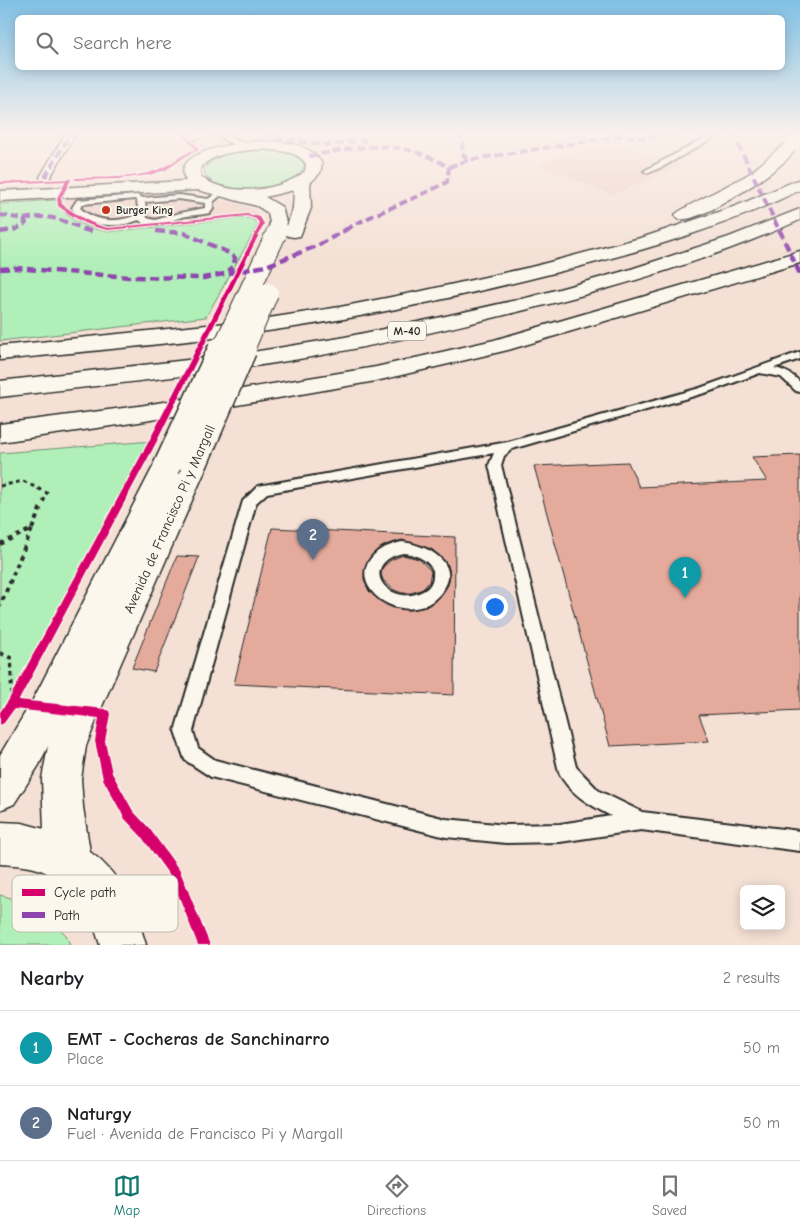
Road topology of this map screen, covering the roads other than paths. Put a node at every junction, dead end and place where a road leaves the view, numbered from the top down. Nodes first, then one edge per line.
1 (156, 177) edge
2 (192, 177) edge
3 (307, 177) edge
4 (755, 177) edge
5 (302, 181) junction
6 (800, 184) edge
7 (200, 185) junction
8 (0, 189) edge
9 (236, 194) junction
10 (139, 195) junction
11 (0, 196) edge
12 (212, 196) junction
13 (800, 214) edge
14 (143, 215) junction
15 (285, 233) junction
16 (800, 249) edge
17 (800, 257) edge
18 (665, 265) junction
19 (517, 276) junction
20 (700, 288) junction
21 (0, 353) edge
22 (800, 355) edge
23 (754, 372) junction
24 (0, 389) edge
25 (800, 389) edge
26 (0, 400) edge
27 (0, 433) edge
28 (508, 446) junction
29 (180, 467) junction
30 (376, 561) joint
31 (27, 710) junction
32 (0, 757) edge
33 (0, 790) edge
34 (641, 822) junction
35 (800, 841) edge
36 (0, 843) edge
37 (70, 863) junction
38 (85, 875) edge
39 (119, 932) edge
40 (123, 945) edge

1 - 8 main road
2 - 7 main road
3 - 5 main road
4 - 19 main road
5 - 9 main road
5 - 15 main road, Avenida de Francisco Pi y Margall
6 - 19 main road, M-40
7 - 10 main road
7 - 12 main road
9 - 12 main road
9 - 15 main road, Avenida de Francisco Pi y Margall
10 - 11 main road
10 - 12 lane
10 - 14 lane
10 - 14 lane
12 - 14 lane
13 - 18 main road, M-40
15 - 29 main road, Avenida de Francisco Pi y Margall, bridge
16 - 20 main road
17 - 20 main road
18 - 24 main road, M-40
18 - 26 main road
19 - 21 main road, M-40
20 - 27 main road
22 - 23 lane
23 - 25 lane
23 - 28 lane
28 - 34 lane
28 - 34 lane
29 - 31 main road, Avenida de Francisco Pi y Margall
29 - 37 main road, Avenida de Francisco Pi y Margall
30 - 30 lane
31 - 32 main road
31 - 33 main road, Avenida de Francisco Pi y Margall
34 - 35 lane
36 - 37 main road
37 - 38 main road
39 - 40 main road

